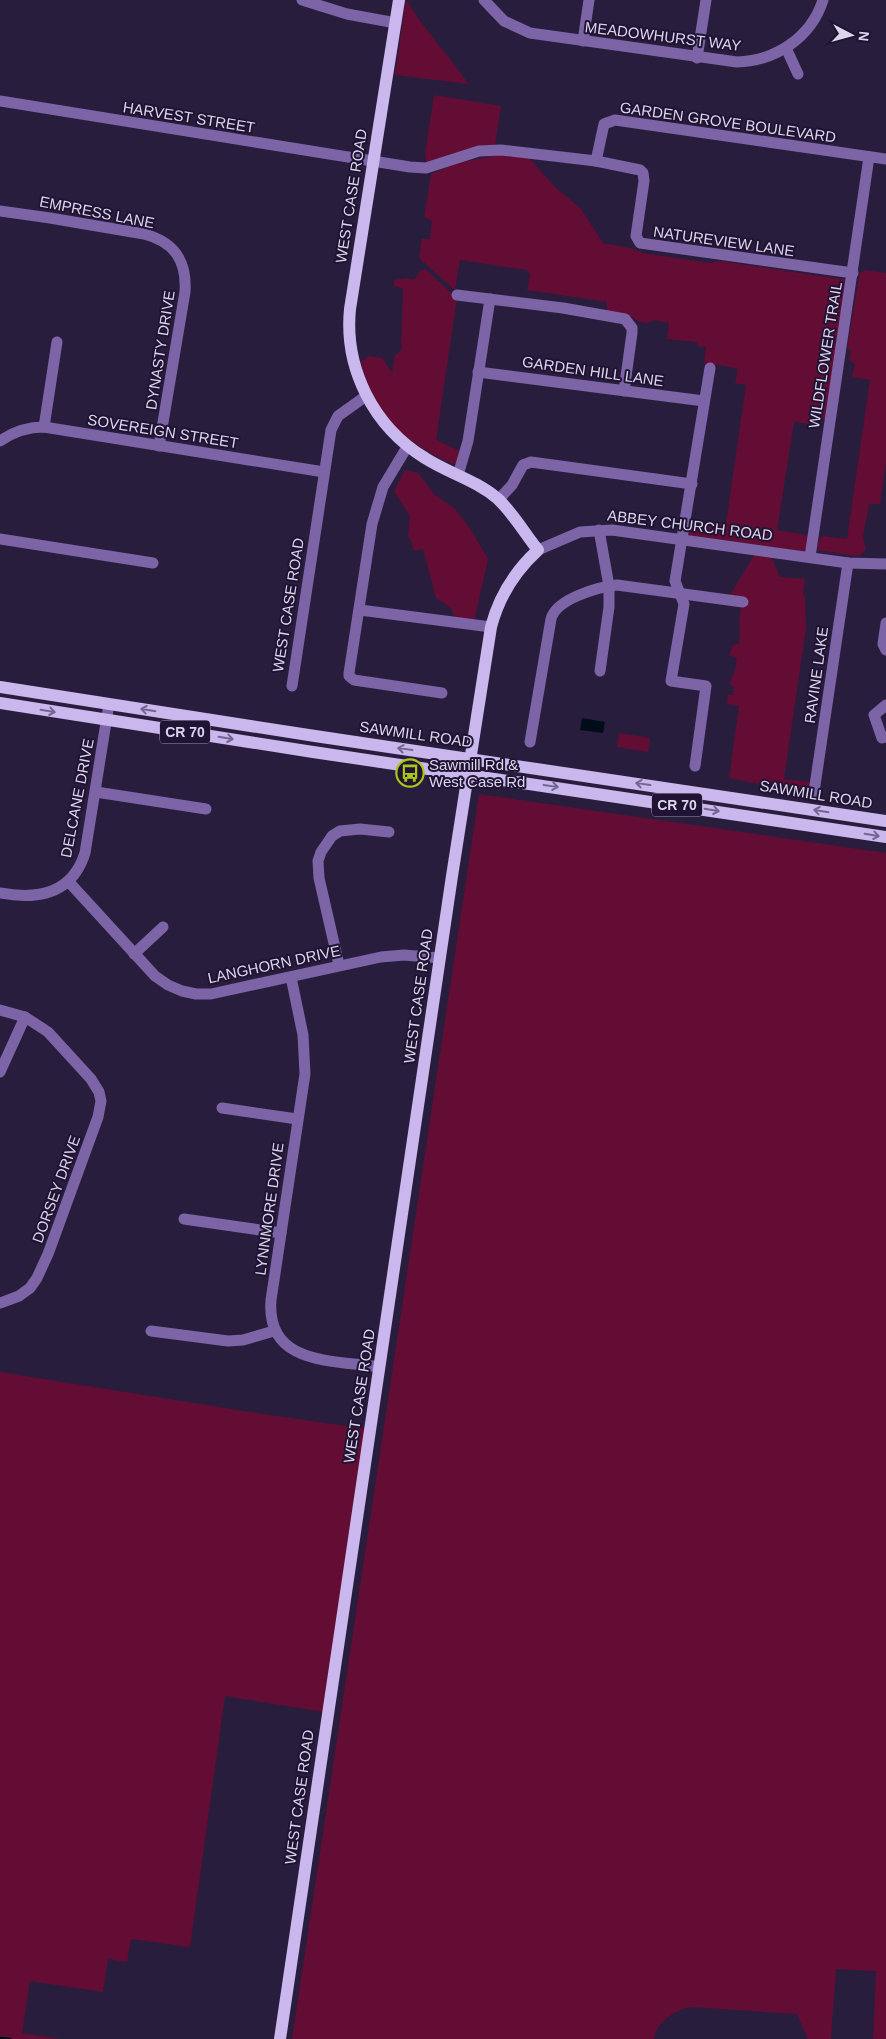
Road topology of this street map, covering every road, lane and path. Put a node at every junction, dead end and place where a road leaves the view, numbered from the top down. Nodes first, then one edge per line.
1 (302, 0) edge
2 (399, 0) edge
3 (484, 0) edge
4 (589, 0) edge
5 (706, 0) edge
6 (823, 0) edge
7 (396, 23) junction
8 (583, 41) junction
9 (786, 48) junction
10 (697, 58) junction
11 (798, 74) dead end
12 (0, 101) edge
13 (869, 157) junction
14 (886, 159) edge
15 (373, 161) junction
16 (596, 161) junction
17 (0, 211) edge
18 (180, 259) joint
19 (853, 273) junction
20 (457, 295) dead end
21 (490, 299) junction
22 (57, 342) dead end
23 (710, 368) dead end
24 (478, 372) junction
25 (624, 391) junction
26 (366, 396) junction
27 (704, 401) junction
28 (44, 427) junction
29 (0, 441) edge
30 (159, 446) junction
31 (407, 446) junction
32 (324, 472) junction
33 (458, 474) junction
34 (692, 484) junction
35 (499, 500) junction
36 (599, 530) junction
37 (682, 538) junction
38 (0, 539) edge
39 (538, 550) junction
40 (810, 557) junction
41 (153, 563) dead end
42 (848, 563) junction
43 (886, 564) edge
44 (609, 586) junction
45 (681, 594) junction
46 (743, 602) dead end
47 (360, 610) junction
48 (886, 622) edge
49 (491, 627) junction
50 (886, 650) edge
51 (600, 671) dead end
52 (292, 686) dead end
53 (0, 687) edge
54 (442, 693) dead end
55 (0, 703) edge
56 (109, 704) junction
57 (886, 705) edge
58 (106, 720) junction
59 (886, 736) edge
60 (530, 742) dead end
61 (470, 759) junction
62 (695, 766) dead end
63 (468, 774) junction
64 (96, 792) junction
65 (814, 792) dead end
66 (206, 809) dead end
67 (886, 821) edge
68 (389, 832) dead end
69 (886, 837) edge
70 (68, 882) junction
71 (0, 893) edge
72 (163, 927) dead end
73 (134, 954) junction
74 (440, 958) junction
75 (339, 966) junction
76 (291, 977) junction
77 (0, 1010) edge
78 (25, 1018) junction
79 (0, 1072) edge
80 (222, 1108) dead end
81 (297, 1119) junction
82 (184, 1218) dead end
83 (281, 1233) junction
84 (0, 1304) edge
85 (274, 1330) junction
86 (152, 1331) dead end
87 (379, 1367) junction
88 (280, 2039) edge

1 - 7 street
2 - 7 main road, WEST CASE ROAD
3 - 8 street, MEADOWHURST WAY
4 - 8 street
5 - 10 street
6 - 9 street, MEADOWHURST WAY
7 - 15 main road, WEST CASE ROAD
8 - 10 street, MEADOWHURST WAY
9 - 10 street, MEADOWHURST WAY
9 - 11 street
12 - 15 street, HARVEST STREET
13 - 14 street, GARDEN GROVE BOULEVARD
13 - 16 street, GARDEN GROVE BOULEVARD
13 - 19 street, WILDFLOWER TRAIL
15 - 16 street, NATUREVIEW LANE
15 - 26 main road, WEST CASE ROAD
16 - 19 street, NATUREVIEW LANE
17 - 18 street, EMPRESS LANE
18 - 30 street, DYNASTY DRIVE
19 - 40 street, WILDFLOWER TRAIL
20 - 21 street
21 - 24 street
21 - 25 street
22 - 28 street
23 - 27 street
24 - 25 street, GARDEN HILL LANE
24 - 33 street
25 - 27 street, GARDEN HILL LANE
26 - 31 main road, WEST CASE ROAD
26 - 32 street, WEST CASE ROAD
27 - 34 street
28 - 29 street, SOVEREIGN STREET
28 - 30 street, SOVEREIGN STREET
30 - 32 street, SOVEREIGN STREET
31 - 33 main road, WEST CASE ROAD
31 - 47 street
32 - 52 street, WEST CASE ROAD
33 - 35 main road, WEST CASE ROAD
34 - 35 street
34 - 37 street
35 - 39 main road, WEST CASE ROAD
36 - 37 street, ABBEY CHURCH ROAD
36 - 39 street, ABBEY CHURCH ROAD
36 - 44 street
37 - 40 street, ABBEY CHURCH ROAD
37 - 45 street
38 - 41 street
39 - 49 main road, ABBEY CHURCH ROAD
40 - 42 street, ABBEY CHURCH ROAD
42 - 43 street, ABBEY CHURCH ROAD
42 - 65 street, RAVINE LAKE
44 - 45 street
44 - 51 street
44 - 60 street
45 - 46 street
45 - 62 street
47 - 49 street
47 - 54 street
48 - 50 street
49 - 61 main road, ABBEY CHURCH ROAD
53 - 56 main road, SAWMILL ROAD / CR 70
55 -> 58 main road, SAWMILL ROAD / CR 70
56 - 58 street, DELCANE DRIVE
61 -> 56 main road, SAWMILL ROAD / CR 70
57 - 59 street
58 -> 63 main road, SAWMILL ROAD / CR 70
58 - 64 street, DELCANE DRIVE
61 - 63 main road, WEST CASE ROAD
67 -> 61 main road, SAWMILL ROAD / CR 70
63 -> 69 main road, SAWMILL ROAD / CR 70
63 - 74 main road, WEST CASE ROAD
64 - 66 street
64 - 70 street, DELCANE DRIVE
68 - 75 street
70 - 71 street
70 - 73 street, LANGHORN DRIVE
72 - 73 street
73 - 76 street, LANGHORN DRIVE
74 - 75 street, LANGHORN DRIVE
74 - 87 main road, WEST CASE ROAD
75 - 76 street, LANGHORN DRIVE
76 - 81 street, LYNNMORE DRIVE
77 - 78 street, DORSEY DRIVE
78 - 79 street
78 - 84 street, DORSEY DRIVE
80 - 81 street
81 - 83 street, LYNNMORE DRIVE
82 - 83 street
83 - 85 street, LYNNMORE DRIVE
85 - 86 street
85 - 87 street
87 - 88 main road, WEST CASE ROAD

